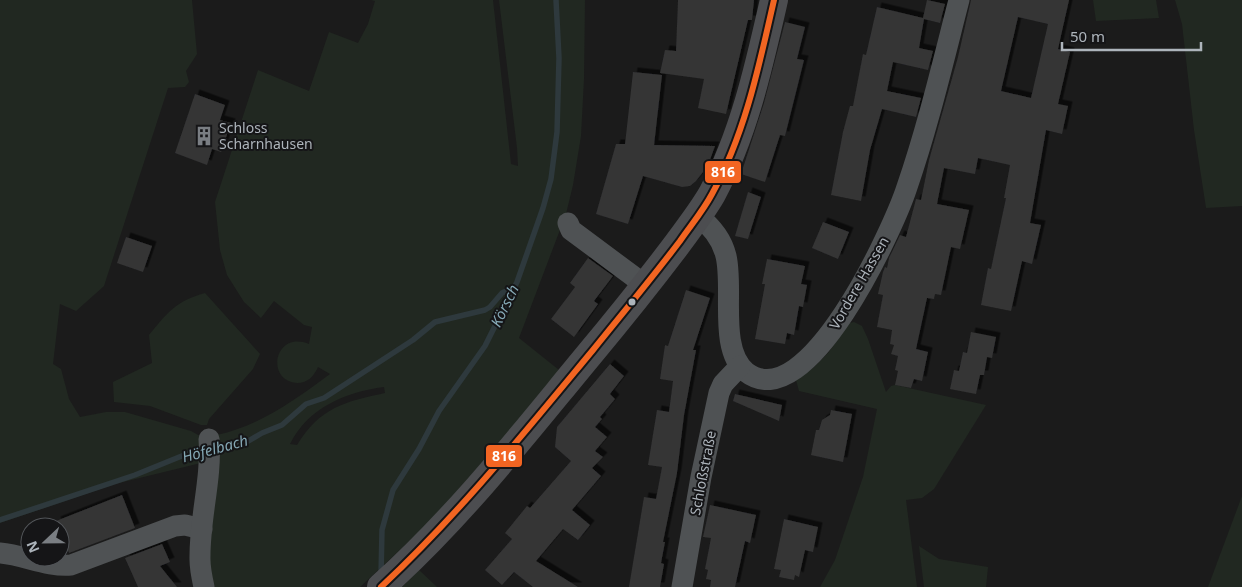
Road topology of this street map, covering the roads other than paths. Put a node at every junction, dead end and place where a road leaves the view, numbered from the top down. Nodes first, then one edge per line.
1 (774, 0) edge
2 (959, 0) edge
3 (698, 216) junction
4 (568, 223) dead end
5 (645, 286) junction
6 (740, 366) junction
7 (209, 448) dead end
8 (202, 529) junction
9 (0, 553) edge
10 (204, 587) edge
11 (381, 587) edge
12 (682, 587) edge

1 - 3 main road
2 - 6 street, Vordere Hassen
3 - 5 main road
3 - 6 street
4 - 5 street
5 - 11 main road
6 - 12 street, Schloßstraße
7 - 8 street
8 - 9 street
8 - 10 street

